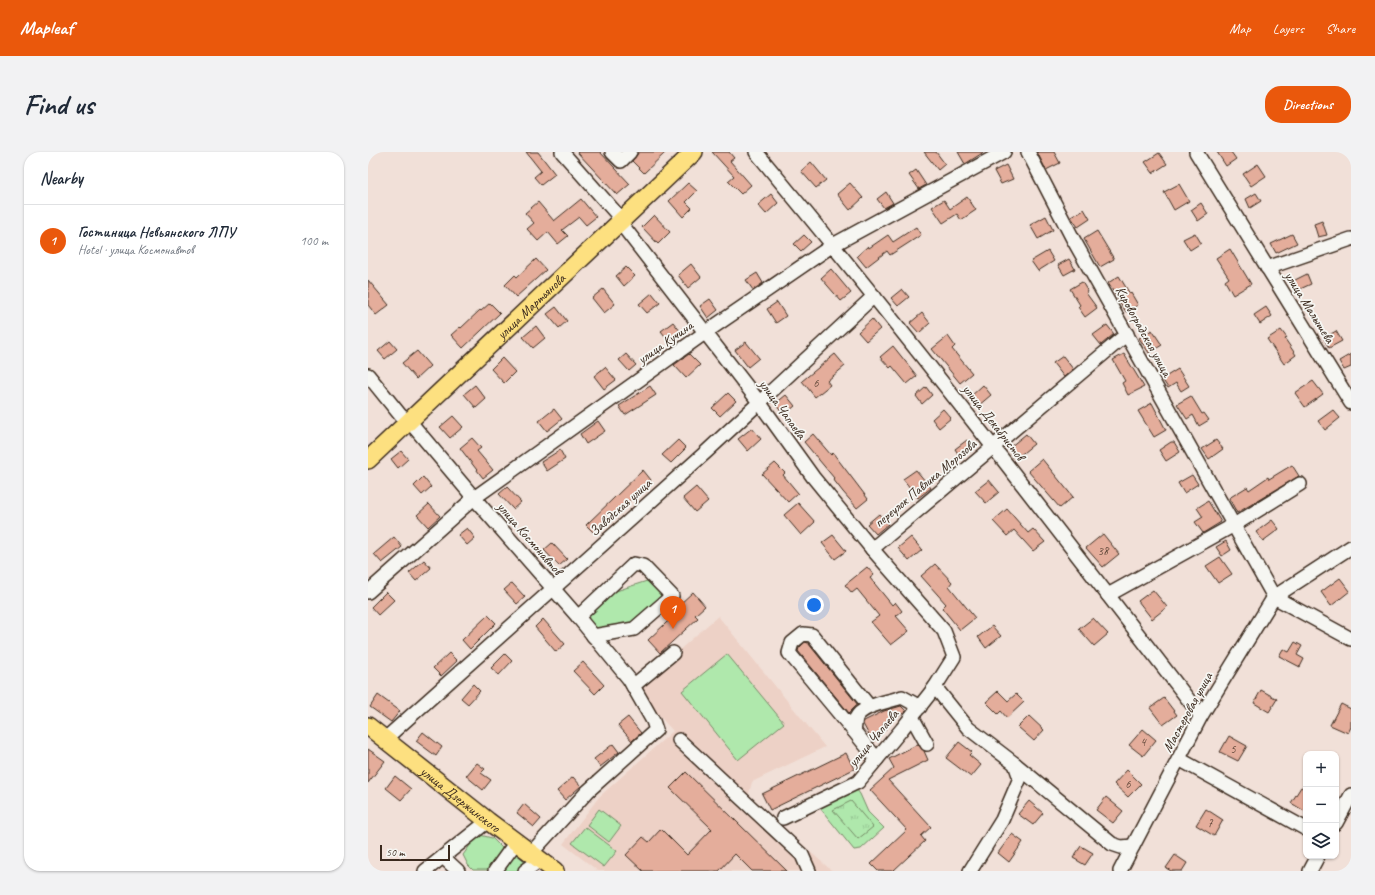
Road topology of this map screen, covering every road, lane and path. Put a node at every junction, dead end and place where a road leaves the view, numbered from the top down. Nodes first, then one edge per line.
1 (562, 152) edge
2 (612, 152) edge
3 (630, 152) edge
4 (694, 152) edge
5 (756, 152) edge
6 (1004, 152) edge
7 (1028, 152) edge
8 (1196, 152) edge
9 (619, 221) junction
10 (1351, 239) edge
11 (832, 245) junction
12 (1267, 268) junction
13 (874, 296) junction
14 (706, 332) junction
15 (1127, 334) junction
16 (368, 376) edge
17 (759, 402) junction
18 (1351, 403) edge
19 (410, 422) junction
20 (993, 446) junction
21 (368, 460) edge
22 (1300, 484) dead end
23 (474, 498) junction
24 (1234, 525) junction
25 (1351, 547) edge
26 (872, 549) junction
27 (552, 589) junction
28 (368, 592) edge
29 (1108, 595) junction
30 (1274, 597) junction
31 (578, 617) junction
32 (593, 636) junction
33 (1351, 639) edge
34 (673, 653) dead end
35 (633, 686) junction
36 (935, 687) junction
37 (870, 706) junction
38 (916, 712) junction
39 (1201, 716) junction
40 (368, 726) edge
41 (854, 731) junction
42 (385, 739) junction
43 (679, 740) dead end
44 (926, 744) dead end
45 (877, 759) junction
46 (1179, 759) junction
47 (1015, 764) junction
48 (1351, 795) edge
49 (783, 818) dead end
50 (488, 821) junction
51 (1337, 823) edge
52 (1303, 827) edge
53 (516, 842) junction
54 (1133, 846) junction
55 (443, 857) junction
56 (536, 857) junction
57 (1316, 859) edge
58 (425, 871) edge
59 (458, 871) edge
60 (495, 871) edge
61 (525, 871) edge
62 (555, 871) edge
63 (808, 871) edge
64 (970, 871) edge
65 (1120, 871) edge
66 (1310, 871) edge

1 - 9 street, улица Чапаева
2 - 3 street
4 - 9 main road, улица Мартьянова
5 - 11 street, улица Декабристов
6 - 11 street, улица Кучина
7 - 15 street, Кировоградская улица
8 - 12 street, улица Малышева
9 - 14 street, улица Чапаева
9 - 19 main road, улица Мартьянова
10 - 12 street, улица Малышева
11 - 13 street, улица Декабристов
11 - 14 street, улица Кучина
12 - 18 street, улица Малышева
13 - 17 street, Заводская улица
13 - 20 street, улица Декабристов
14 - 17 street, улица Чапаева
14 - 23 street, улица Кучина
15 - 20 street, переулок Павлика Морозова
15 - 24 street, Кировоградская улица
16 - 19 street, улица Космонавтов
17 - 26 street, улица Чапаева
17 - 27 street, Заводская улица
19 - 21 main road, улица Мартьянова
19 - 23 street, улица Космонавтов
20 - 26 street, переулок Павлика Морозова
20 - 29 street, улица Декабристов
22 - 24 street
23 - 27 street, улица Космонавтов
23 - 28 street, улица Кучина
24 - 29 street
24 - 30 street, Кировоградская улица
25 - 30 street
26 - 36 street, улица Чапаева
27 - 31 street, улица Космонавтов
27 - 42 street, Заводская улица
29 - 39 street, улица Декабристов
30 - 33 street
30 - 39 street, Мастеровая улица
31 - 32 street, улица Космонавтов
31 - 32 street
32 - 35 street, улица Космонавтов
34 - 35 street
35 - 56 street, улица Космонавтов
36 - 38 street, улица Чапаева
36 - 47 street
37 - 38 street
37 - 41 street
37 - 41 street
38 - 44 street
38 - 45 street, улица Чапаева
39 - 46 street, Мастеровая улица
40 - 42 main road, улица Дзержинского
41 - 45 street
42 - 50 main road, улица Дзержинского
43 - 63 street
45 - 49 street, улица Чапаева
46 - 52 street
46 - 54 street, Мастеровая улица
47 - 54 street
47 - 64 street
48 - 51 street
50 - 53 main road, улица Дзержинского
50 - 55 street
53 - 56 main road, улица Дзержинского
53 - 60 street
54 - 65 street, Мастеровая улица
55 - 58 street
55 - 59 street
56 - 61 street
56 - 62 main road, улица Дзержинского
57 - 66 street

